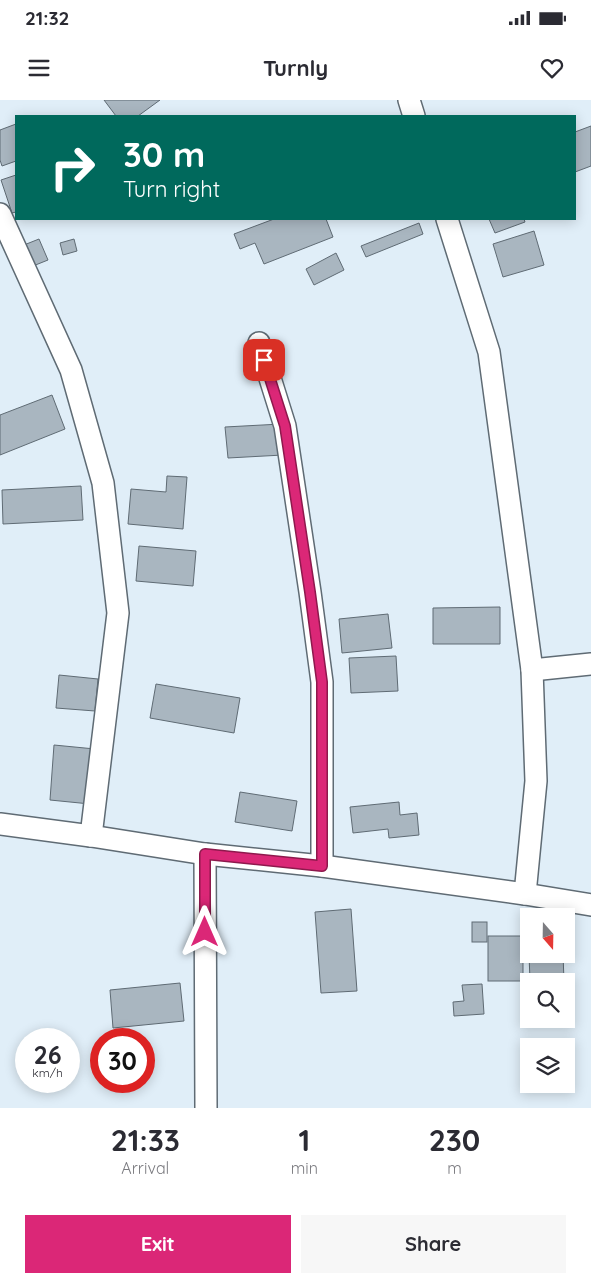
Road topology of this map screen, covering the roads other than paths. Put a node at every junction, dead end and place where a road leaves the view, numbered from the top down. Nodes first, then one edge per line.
1 (409, 100) edge
2 (414, 115) edge
3 (0, 214) edge
4 (447, 220) edge
5 (259, 343) dead end
6 (591, 664) edge
7 (532, 670) junction
8 (0, 824) edge
9 (91, 836) junction
10 (205, 854) junction
11 (322, 866) junction
12 (524, 894) junction
13 (591, 905) edge
14 (206, 1108) edge

1 - 2 street
3 - 9 street
4 - 7 street
5 - 11 street
6 - 7 street
7 - 12 street
8 - 9 street
9 - 10 street
10 - 11 street
10 - 14 street
11 - 12 street
12 - 13 street

